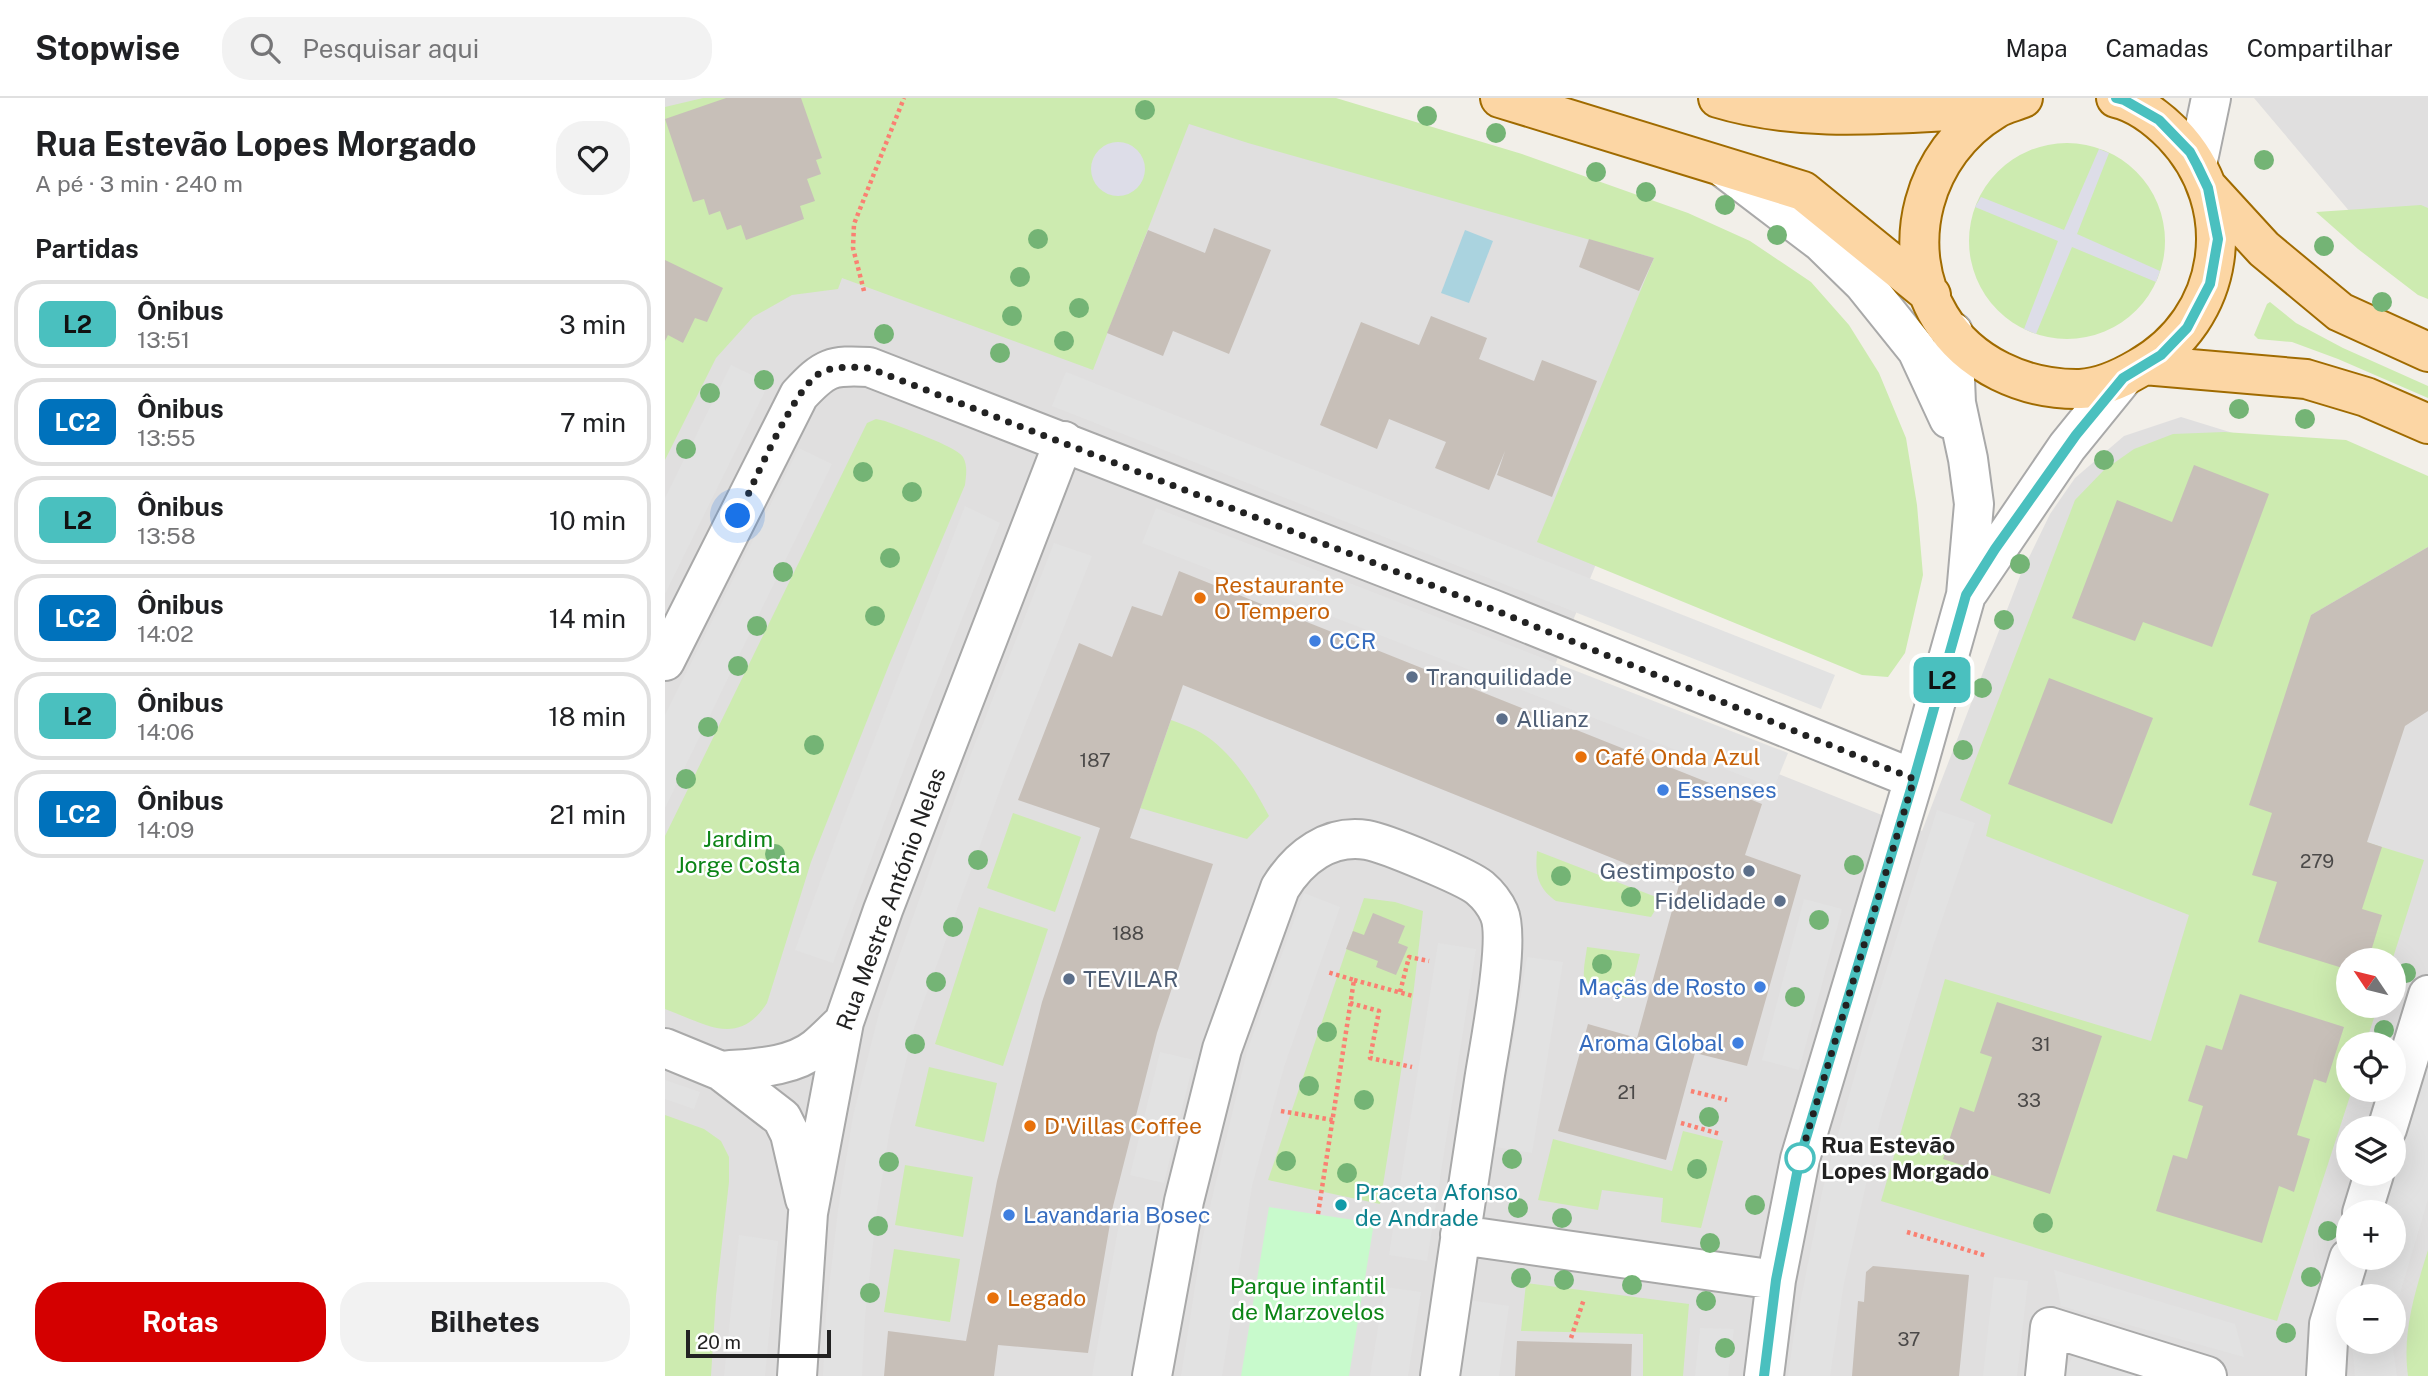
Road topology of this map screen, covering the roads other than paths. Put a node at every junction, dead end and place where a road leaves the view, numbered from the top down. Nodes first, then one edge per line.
1 (1500, 98) edge
2 (1718, 98) edge
3 (2116, 98) edge
4 (2211, 98) edge
5 (2009, 104) edge
6 (1720, 165) junction
7 (2203, 177) junction
8 (1931, 295) junction
9 (1953, 332) junction
10 (2428, 352) edge
11 (2134, 372) junction
12 (2428, 424) edge
13 (1064, 441) junction
14 (1968, 459) junction
15 (1966, 595) junction
16 (665, 661) edge
17 (1914, 779) junction
18 (2428, 995) edge
19 (844, 1022) junction
20 (665, 1048) edge
21 (722, 1071) junction
22 (834, 1071) junction
23 (771, 1108) junction
24 (2392, 1116) edge
25 (808, 1213) junction
26 (1460, 1235) junction
27 (2345, 1270) edge
28 (1776, 1280) junction
29 (797, 1376) edge
30 (1152, 1376) edge
31 (1440, 1376) edge
32 (1764, 1376) edge
33 (2045, 1376) edge
34 (2207, 1376) edge
35 (2326, 1376) edge

1 - 6 main road
2 - 5 main road
3 - 7 main road
4 - 7 street
5 - 8 main road
6 - 8 main road
6 - 14 street
7 - 10 main road
7 - 11 main road
8 - 9 main road
9 - 11 main road
9 - 14 street
11 - 12 main road
11 - 15 street
13 - 16 street
13 - 17 street
13 - 19 street, Rua Mestre António Nelas
14 - 15 street
15 - 17 street
17 - 28 street
18 - 24 street
19 - 21 street
19 - 22 street, Rua Mestre António Nelas
20 - 21 street
21 - 23 street
22 - 23 street
22 - 25 street, Rua Mestre António Nelas
23 - 25 street
25 - 29 street, Rua Mestre António Nelas
26 - 28 street
26 - 30 street
26 - 31 street
27 - 35 street
28 - 32 street
33 - 34 street

